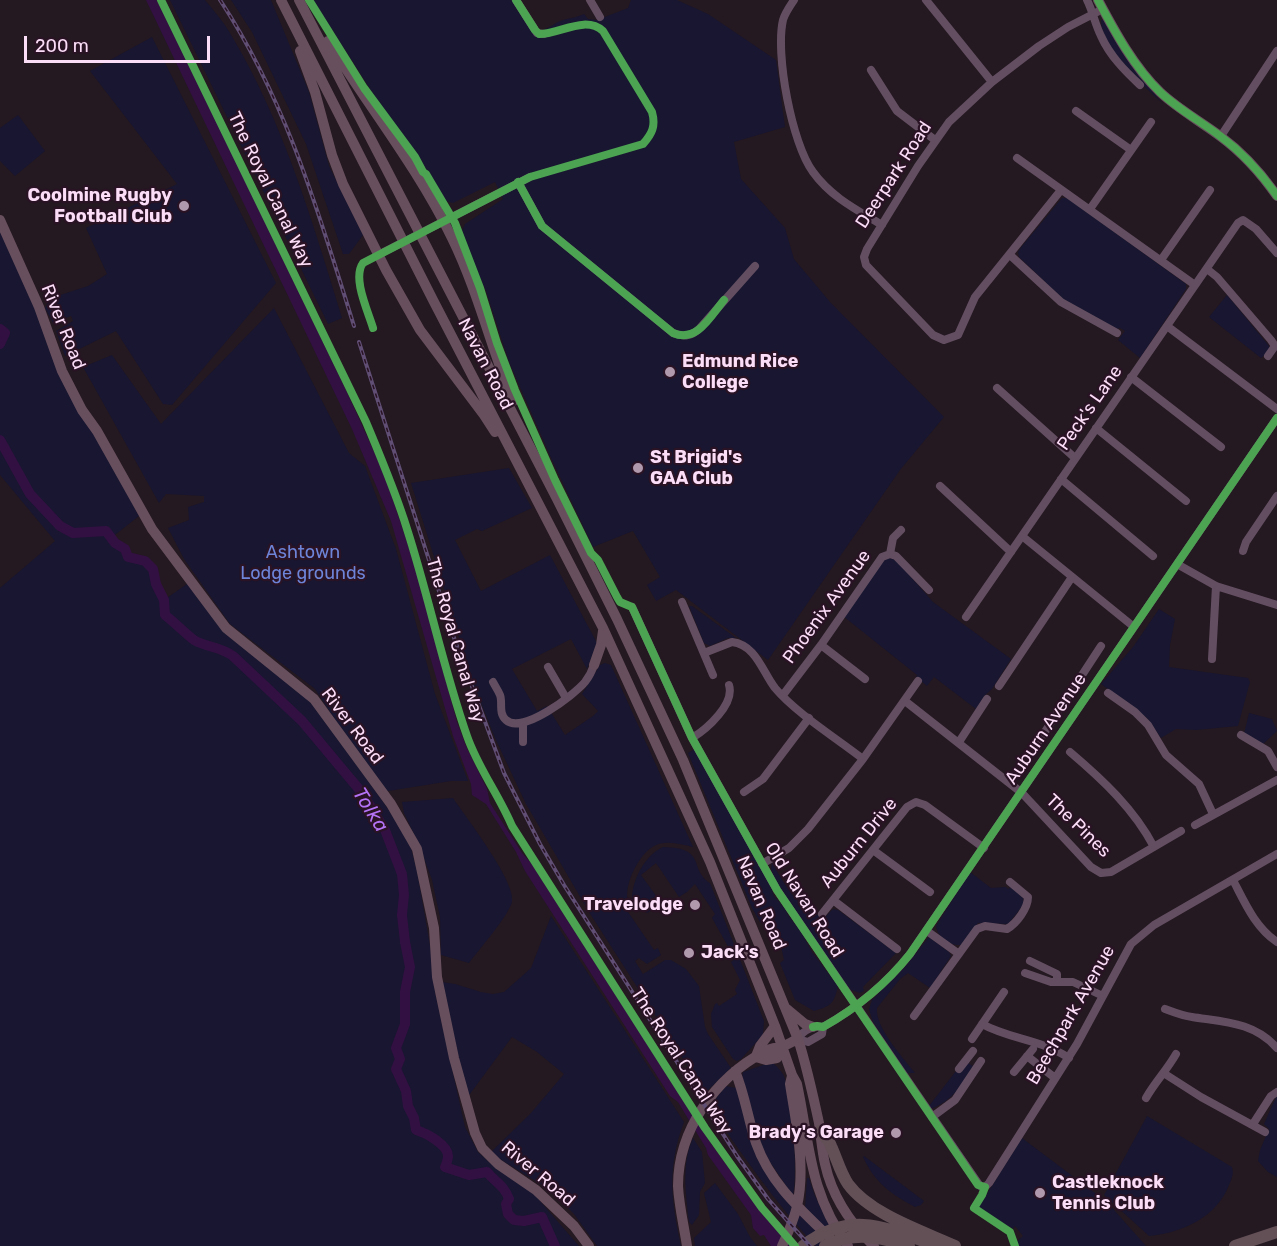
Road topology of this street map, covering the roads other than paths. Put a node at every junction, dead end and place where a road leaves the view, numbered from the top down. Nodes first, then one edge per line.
1 (279, 0) edge
2 (301, 0) edge
3 (516, 0) edge
4 (590, 0) edge
5 (794, 0) edge
6 (926, 0) edge
7 (1087, 0) edge
8 (1098, 8) edge
9 (595, 14) dead end
10 (544, 34) dead end
11 (1277, 51) edge
12 (871, 70) dead end
13 (992, 82) junction
14 (1140, 85) dead end
15 (1077, 111) dead end
16 (1151, 122) dead end
17 (1221, 136) junction
18 (935, 140) junction
19 (1131, 150) junction
20 (1017, 158) dead end
21 (530, 177) dead end
22 (518, 182) junction
23 (1061, 190) junction
24 (1210, 190) dead end
25 (1277, 196) edge
26 (1090, 209) junction
27 (0, 220) edge
28 (439, 224) junction
29 (882, 225) junction
30 (382, 253) junction
31 (1277, 253) edge
32 (1010, 255) junction
33 (1161, 260) junction
34 (755, 266) dead end
35 (1207, 269) junction
36 (1195, 285) junction
37 (1167, 326) junction
38 (1117, 333) dead end
39 (1268, 356) dead end
40 (1131, 377) junction
41 (997, 388) dead end
42 (1277, 409) edge
43 (1277, 418) edge
44 (1096, 428) junction
45 (1221, 447) dead end
46 (1075, 458) junction
47 (1061, 479) junction
48 (940, 486) dead end
49 (533, 494) junction
50 (1277, 496) edge
51 (557, 499) junction
52 (1186, 501) dead end
53 (900, 530) dead end
54 (1022, 536) junction
55 (1011, 552) junction
56 (1243, 552) dead end
57 (890, 554) junction
58 (1153, 556) dead end
59 (1176, 564) junction
60 (1072, 577) junction
61 (1216, 586) junction
62 (929, 590) dead end
63 (682, 602) dead end
64 (1277, 605) edge
65 (632, 607) dead end
66 (966, 617) dead end
67 (1134, 627) junction
68 (603, 628) junction
69 (821, 645) junction
70 (1101, 646) dead end
71 (704, 653) junction
72 (1212, 659) dead end
73 (594, 665) junction
74 (621, 666) junction
75 (549, 667) dead end
76 (713, 675) dead end
77 (865, 679) dead end
78 (918, 681) dead end
79 (493, 682) dead end
80 (729, 685) dead end
81 (999, 686) dead end
82 (1108, 693) dead end
83 (783, 695) junction
84 (1067, 697) junction
85 (566, 698) junction
86 (987, 699) dead end
87 (904, 701) junction
88 (1079, 705) junction
89 (809, 718) junction
90 (523, 724) junction
91 (1241, 735) dead end
92 (692, 738) junction
93 (523, 742) dead end
94 (959, 742) junction
95 (1037, 744) dead end
96 (1070, 752) dead end
97 (863, 759) junction
98 (1277, 766) edge
99 (1277, 780) edge
100 (744, 792) dead end
101 (1022, 793) junction
102 (1214, 814) junction
103 (1195, 825) dead end
104 (1181, 831) dead end
105 (1154, 847) junction
106 (984, 848) junction
107 (873, 850) junction
108 (1277, 855) edge
109 (762, 864) junction
110 (1233, 880) junction
111 (1010, 882) dead end
112 (930, 892) dead end
113 (833, 900) junction
114 (822, 914) dead end
115 (927, 930) junction
116 (1277, 942) edge
117 (897, 949) dead end
118 (959, 954) junction
119 (1030, 961) dead end
120 (1025, 972) dead end
121 (1057, 982) junction
122 (1004, 992) dead end
123 (1103, 996) junction
124 (856, 1007) junction
125 (787, 1009) junction
126 (1165, 1009) dead end
127 (914, 1016) dead end
128 (982, 1024) junction
129 (775, 1026) junction
130 (818, 1027) junction
131 (798, 1039) junction
132 (972, 1039) dead end
133 (781, 1047) junction
134 (1277, 1048) edge
135 (973, 1051) dead end
136 (1176, 1054) dead end
137 (756, 1057) junction
138 (1069, 1058) junction
139 (967, 1059) junction
140 (959, 1069) dead end
141 (735, 1071) junction
142 (1014, 1072) dead end
143 (1165, 1074) junction
144 (792, 1075) junction
145 (1055, 1078) junction
146 (722, 1084) junction
147 (742, 1088) junction
148 (1277, 1092) edge
149 (1146, 1098) dead end
150 (932, 1117) junction
151 (1253, 1125) junction
152 (820, 1131) junction
153 (1265, 1132) dead end
154 (985, 1187) joint
155 (1277, 1232) edge
156 (1277, 1240) edge
157 (875, 1241) edge
158 (589, 1246) edge
159 (687, 1246) edge
160 (783, 1246) edge
161 (803, 1246) edge
162 (825, 1246) edge
163 (839, 1246) edge
164 (848, 1246) edge
165 (909, 1246) edge
166 (938, 1246) edge
167 (955, 1246) edge
168 (1235, 1246) edge
169 (1262, 1246) edge

1 - 30 main road
1 - 49 main road, Navan Road
2 - 28 main road
2 - 51 main road, Navan Road
3 - 10 street
4 - 9 street
5 - 29 street
6 - 13 street
7 - 8 street
8 - 13 street, Deerpark Road
8 - 14 street
8 - 17 main road
11 - 17 street
12 - 18 street
13 - 18 street, Deerpark Road
15 - 19 street
16 - 19 street
17 - 25 main road
18 - 29 street, Deerpark Road
19 - 26 street
20 - 23 street
21 - 22 street
22 - 28 street
22 - 34 street
23 - 26 street
23 - 32 street
24 - 33 street
26 - 33 street
27 - 158 main road, River Road
28 - 30 street
28 - 51 main road
29 - 32 street, Deerpark Road
30 - 49 main road
31 - 35 street, Peck's Lane
32 - 38 street
33 - 36 street
35 - 36 street, Peck's Lane
35 - 39 street
36 - 37 street, Peck's Lane
37 - 40 street, Peck's Lane
37 - 42 street
40 - 44 street, Peck's Lane
40 - 45 street
41 - 46 street
43 - 59 street, Auburn Avenue
44 - 46 street, Peck's Lane
44 - 52 street
46 - 47 street, Peck's Lane
47 - 54 street, Peck's Lane
47 - 58 street
48 - 55 street
49 - 68 main road, Navan Road
50 - 56 street
51 - 125 main road, Navan Road
53 - 57 street
54 - 55 street, Peck's Lane
54 - 60 street
55 - 66 street, Peck's Lane
57 - 62 street, Phoenix Avenue
57 - 69 street, Phoenix Avenue
59 - 61 street
59 - 67 street, Auburn Avenue
60 - 67 street
60 - 81 street
61 - 64 street
61 - 72 street
63 - 71 street
65 - 92 street, Old Navan Road
67 - 88 street, Auburn Avenue
68 - 73 main road
68 - 74 main road, Navan Road
69 - 77 street
69 - 83 street, Phoenix Avenue
70 - 84 street
71 - 76 street
71 - 83 street
73 - 74 main road
73 - 85 street
74 - 129 main road, Navan Road
75 - 85 street
78 - 87 street
79 - 90 street
80 - 92 street
82 - 102 street
83 - 89 street
84 - 88 street
84 - 95 street
85 - 90 street
86 - 94 street
87 - 94 street, The Pines
87 - 97 street
88 - 101 street, Auburn Avenue
89 - 97 street
89 - 100 street
90 - 93 street
91 - 98 street
92 - 109 street, Old Navan Road
94 - 101 street, The Pines
96 - 105 street
97 - 109 street
99 - 102 street
101 - 105 street, The Pines
101 - 106 street, Auburn Avenue
102 - 103 street
104 - 105 street, The Pines
106 - 107 street, Auburn Drive
106 - 115 street, Auburn Avenue
107 - 112 street
107 - 113 street, Auburn Drive
108 - 110 street, Beechpark Avenue
109 - 124 street, Old Navan Road
110 - 116 street
110 - 123 street, Beechpark Avenue
111 - 118 street
113 - 114 street, Auburn Drive
113 - 117 street
115 - 118 street
115 - 124 street, Auburn Avenue
118 - 127 street
119 - 121 street
120 - 121 street
121 - 123 street
122 - 128 street
123 - 138 street, Beechpark Avenue
124 - 130 street, Auburn Avenue
124 - 150 street, Old Navan Road
125 - 130 main road
125 - 131 main road, Navan Road
126 - 134 street
128 - 132 street
128 - 138 street
129 - 133 main road, Navan Road
129 - 137 main road
130 - 131 street, Auburn Avenue
131 - 133 main road
131 - 152 main road, Navan Road
133 - 137 main road
133 - 144 main road, Navan Road
135 - 139 street
136 - 143 street
137 - 141 main road
138 - 145 street, Beechpark Avenue
139 - 140 street
139 - 150 street
141 - 146 main road
141 - 147 main road
142 - 145 street
143 - 149 street
143 - 151 street
144 - 160 main road
144 - 164 main road, Navan Road
145 - 154 street, Beechpark Avenue
146 - 147 main road
146 - 159 main road
147 - 163 main road
148 - 151 street
150 - 154 street, Old Navan Road
151 - 153 street
152 - 157 main road, Navan Road
152 - 167 highway
155 - 168 highway
156 - 169 highway
157 - 162 highway
157 - 165 highway
161 - 166 highway

